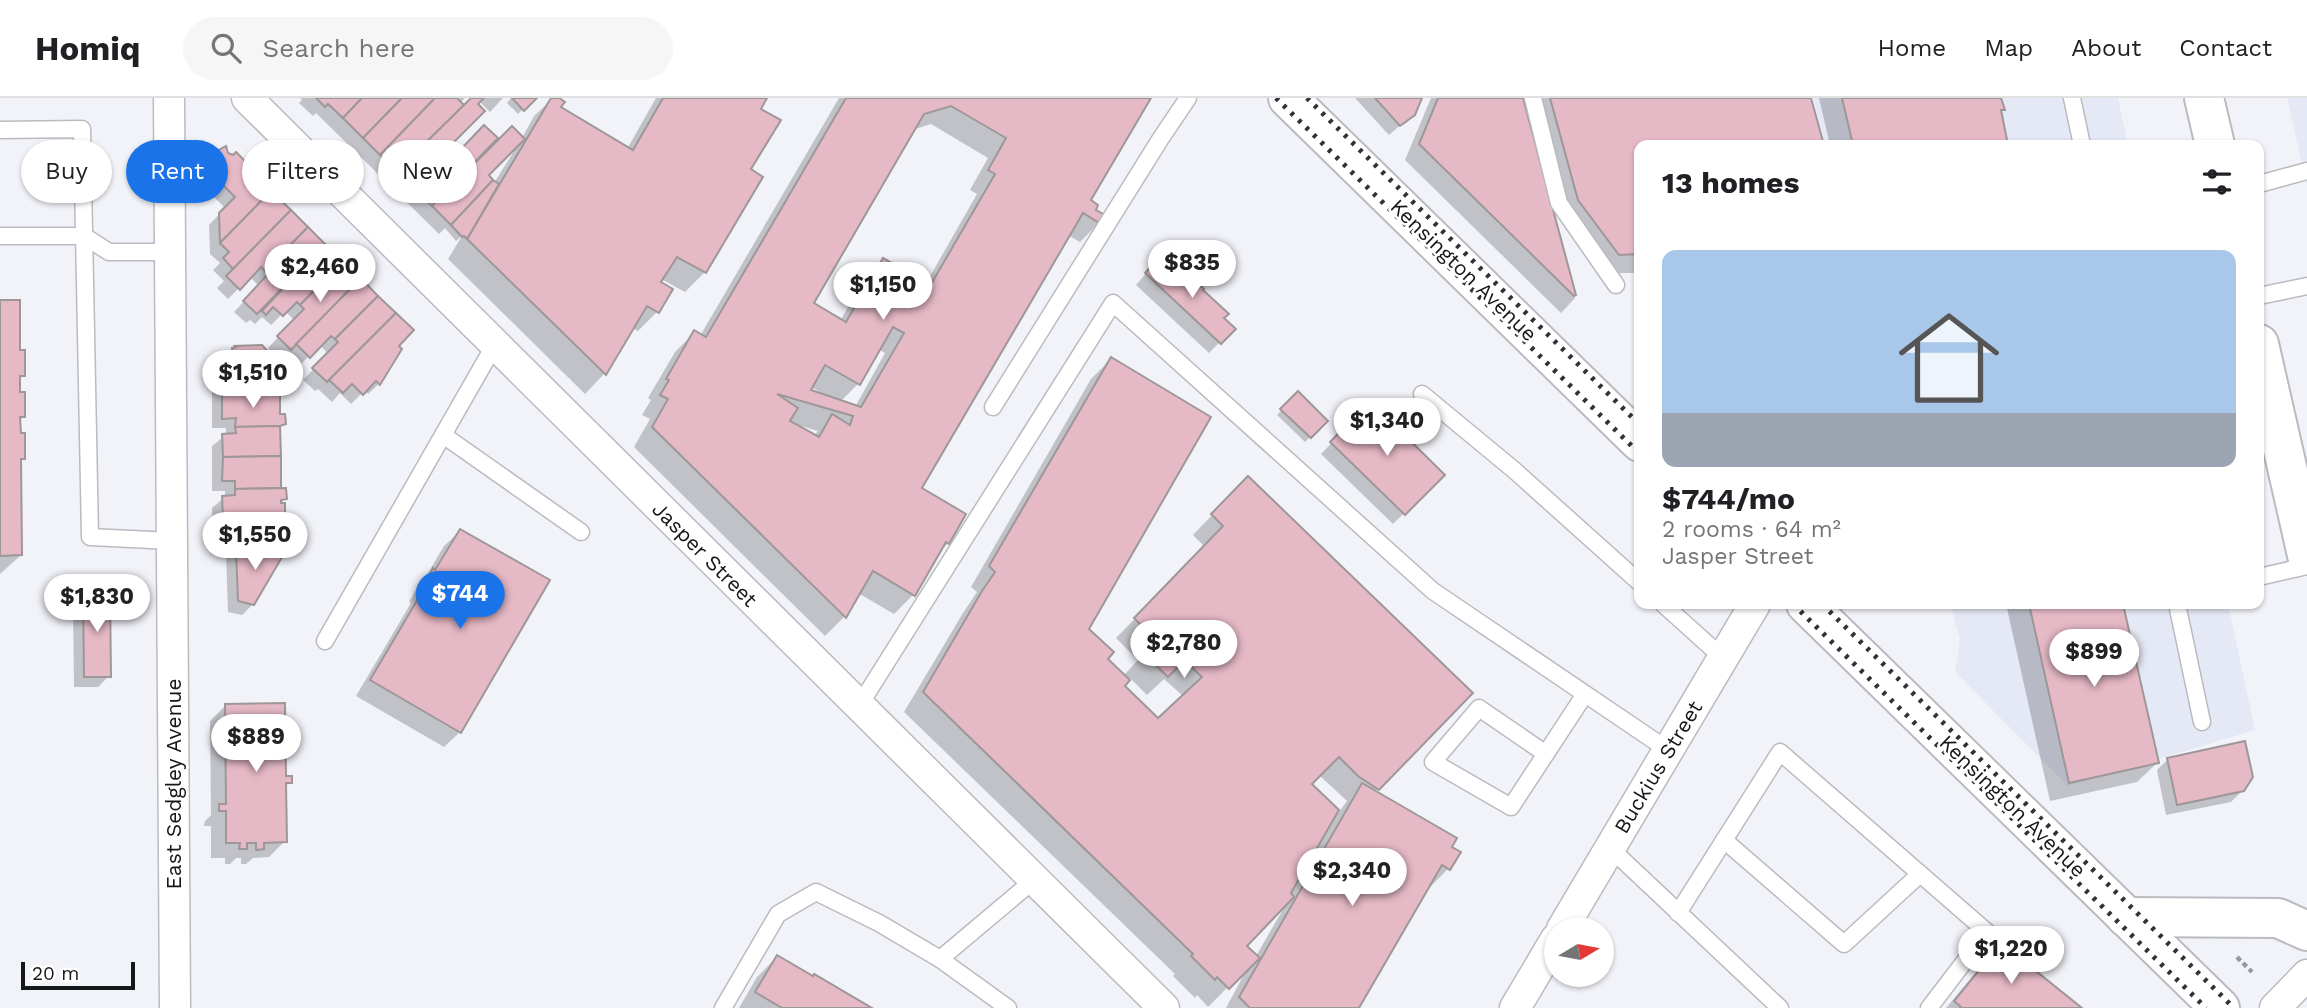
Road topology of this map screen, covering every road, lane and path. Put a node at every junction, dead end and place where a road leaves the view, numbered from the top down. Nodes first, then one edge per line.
1 (169, 98) edge
2 (247, 98) edge
3 (1188, 98) edge
4 (1288, 98) edge
5 (1533, 98) edge
6 (2072, 98) edge
7 (2204, 98) edge
8 (0, 130) edge
9 (2081, 140) edge
10 (2214, 140) edge
11 (2307, 171) edge
12 (2264, 183) edge
13 (0, 236) edge
14 (84, 236) junction
15 (170, 252) junction
16 (1616, 285) dead end
17 (2307, 286) edge
18 (2264, 295) edge
19 (494, 345) junction
20 (1422, 394) dead end
21 (2265, 398) edge
22 (993, 407) dead end
23 (443, 435) junction
24 (1634, 436) edge
25 (582, 532) dead end
26 (172, 541) junction
27 (2307, 555) edge
28 (2307, 566) edge
29 (2264, 577) edge
30 (1634, 578) edge
31 (1669, 609) edge
32 (1752, 609) edge
33 (1810, 609) edge
34 (2178, 609) edge
35 (324, 641) dead end
36 (1723, 658) junction
37 (1585, 694) junction
38 (859, 706) junction
39 (2202, 722) dead end
40 (1668, 750) junction
41 (1546, 754) junction
42 (1724, 840) junction
43 (1610, 848) junction
44 (1920, 874) junction
45 (1034, 880) junction
46 (1678, 913) junction
47 (1569, 917) edge
48 (2126, 917) junction
49 (2307, 930) edge
50 (940, 959) junction
51 (1544, 959) edge
52 (2307, 975) edge
53 (175, 1008) edge
54 (723, 1008) edge
55 (1008, 1008) edge
56 (1164, 1008) edge
57 (1515, 1008) edge
58 (1780, 1008) edge
59 (1929, 1008) edge
60 (2220, 1008) edge
61 (2275, 1008) edge

1 - 15 street, East Sedgley Avenue
2 - 19 street, Jasper Street
3 - 22 lane
4 - 24 street, Kensington Avenue
5 - 16 lane
6 - 9 lane
7 - 10 street
8 - 14 lane
11 - 12 lane
13 - 14 lane
14 - 15 lane
14 - 26 lane
15 - 26 street, East Sedgley Avenue
17 - 18 lane
19 - 23 lane
19 - 38 street, Jasper Street
20 - 30 lane
21 - 27 street
23 - 25 lane
23 - 35 lane
26 - 53 street, East Sedgley Avenue
28 - 29 lane
31 - 36 lane
32 - 36 street, Buckius Street
33 - 48 street, Kensington Avenue
34 - 39 lane
36 - 40 street, Buckius Street
37 - 38 lane
37 - 40 lane
37 - 41 lane
38 - 45 street, Jasper Street
40 - 43 street, Buckius Street
41 - 41 lane
42 - 44 lane
42 - 44 lane
42 - 46 lane
43 - 46 lane
43 - 47 street, Buckius Street
44 - 59 lane
45 - 50 lane
45 - 56 street, Jasper Street
46 - 58 lane
48 - 49 street
48 - 60 street, Kensington Avenue
50 - 54 lane
50 - 55 lane
51 - 57 street
52 - 61 street

